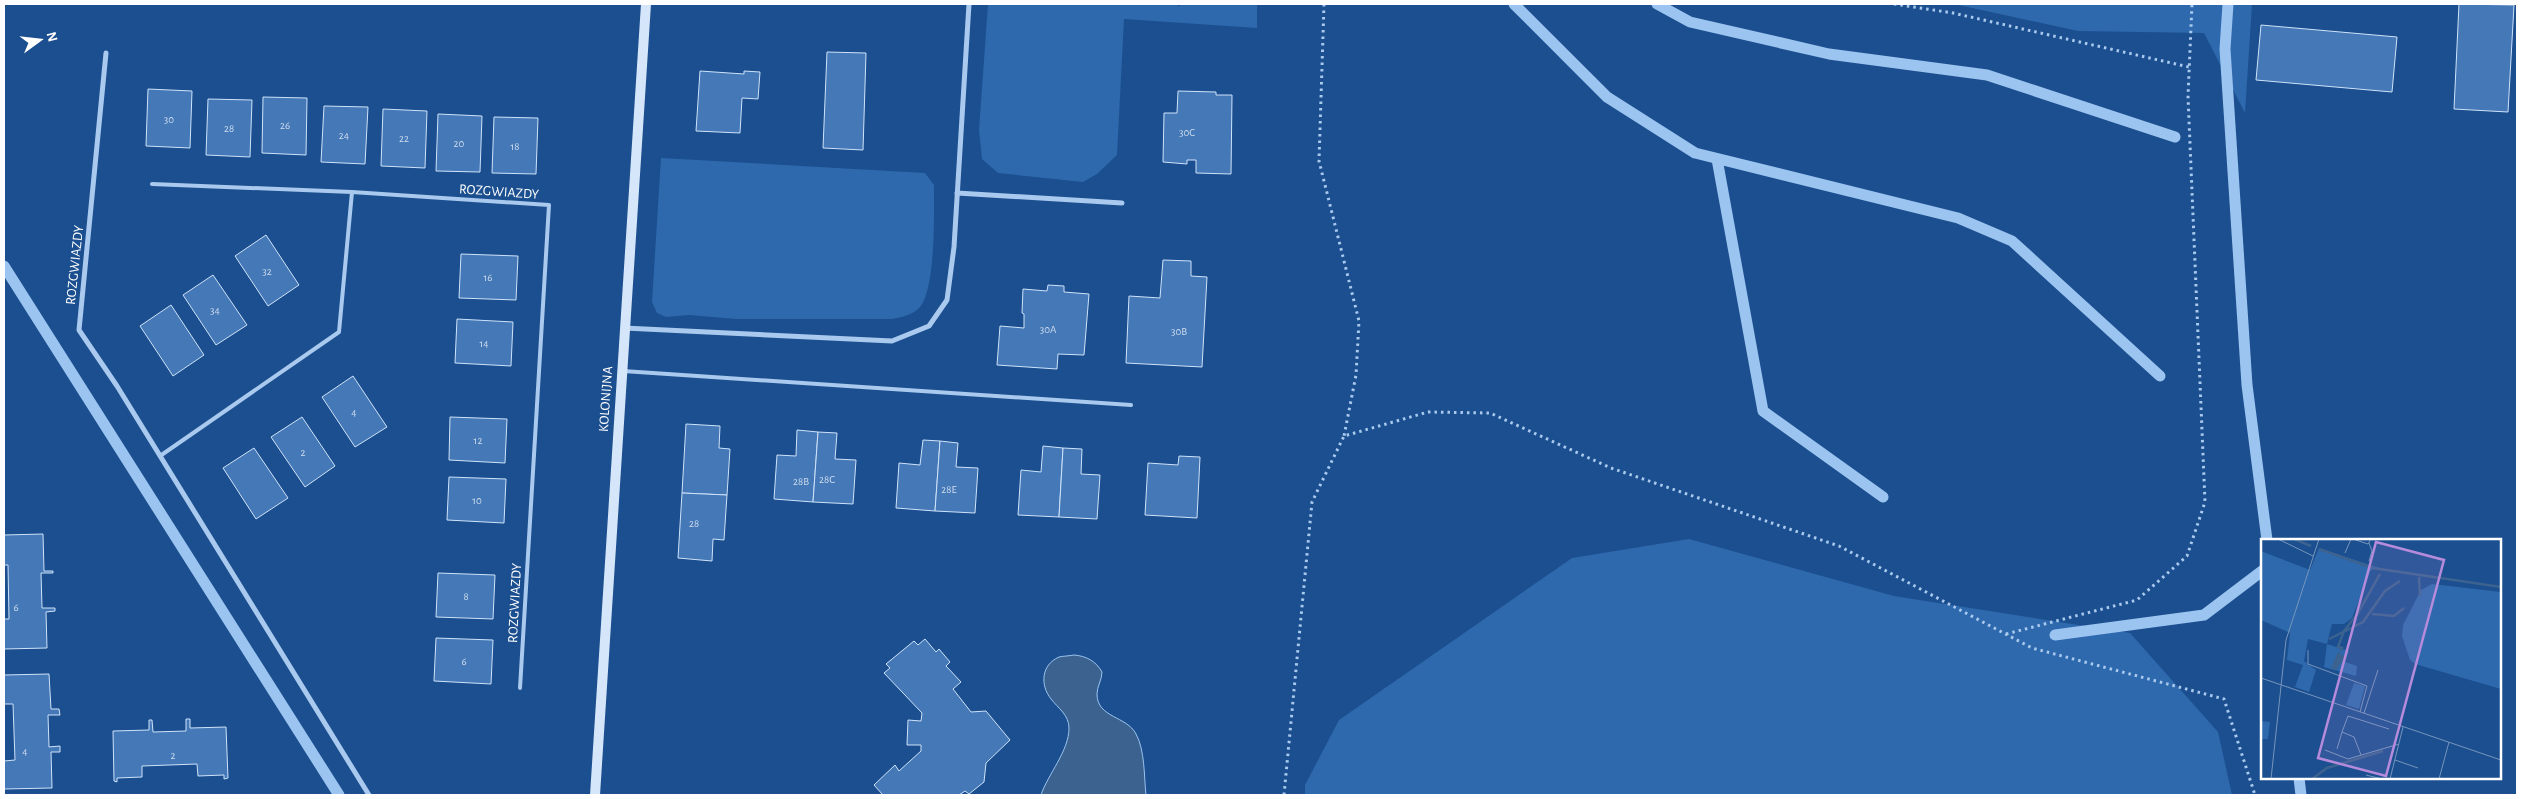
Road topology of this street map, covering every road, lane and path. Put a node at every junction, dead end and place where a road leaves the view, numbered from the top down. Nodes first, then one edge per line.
1 (646, 4) edge
2 (969, 4) edge
3 (1324, 4) edge
4 (1894, 4) edge
5 (2192, 4) edge
6 (106, 53) dead end
7 (2189, 67) junction
8 (152, 184) dead end
9 (352, 192) junction
10 (957, 193) junction
11 (1122, 204) dead end
12 (624, 328) junction
13 (621, 370) junction
14 (1131, 405) dead end
15 (1344, 436) junction
16 (160, 456) junction
17 (2006, 634) junction
18 (520, 688) dead end
19 (369, 795) edge
20 (594, 795) edge
21 (1284, 795) edge
22 (2255, 795) edge

1 - 12 street, KOLONIJNA
2 - 10 street
3 - 15 path
4 - 7 path
5 - 7 path
6 - 16 street, ROZGWIAZDY
7 - 17 path
8 - 9 lane
9 - 16 lane
9 - 18 lane, ROZGWIAZDY
10 - 11 street
10 - 12 street
12 - 13 street, KOLONIJNA
13 - 14 lane
13 - 20 street, KOLONIJNA
15 - 17 path
15 - 21 path
16 - 19 street, ROZGWIAZDY
17 - 22 path

